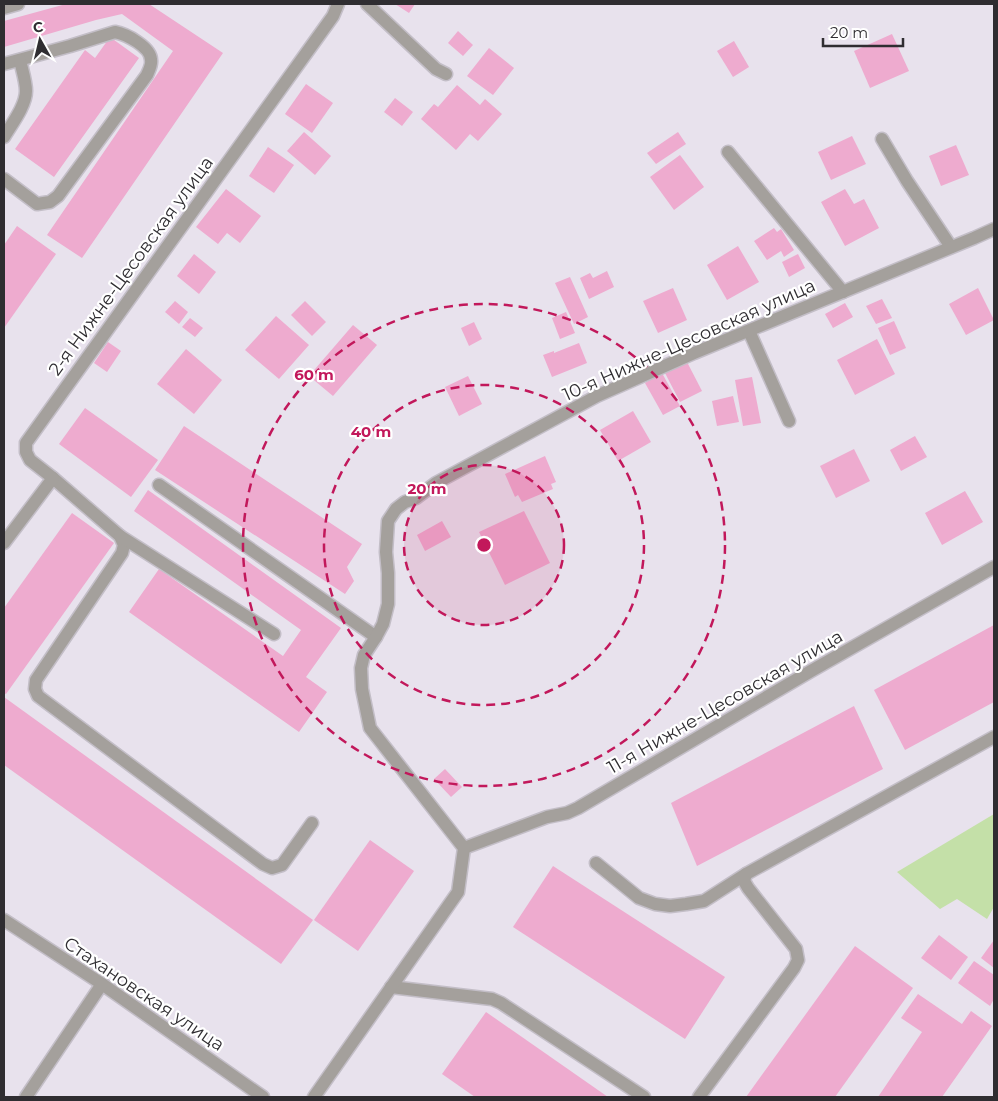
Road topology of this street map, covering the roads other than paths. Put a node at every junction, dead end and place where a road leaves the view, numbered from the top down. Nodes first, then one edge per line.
1 (18, 4) edge
2 (338, 4) edge
3 (367, 4) edge
4 (4, 8) edge
5 (20, 60) junction
6 (4, 64) edge
7 (446, 74) dead end
8 (4, 137) edge
9 (882, 139) dead end
10 (728, 152) dead end
11 (4, 179) edge
12 (992, 234) edge
13 (951, 247) junction
14 (843, 292) junction
15 (749, 331) junction
16 (789, 421) dead end
17 (53, 478) junction
18 (159, 485) dead end
19 (120, 536) junction
20 (4, 543) edge
21 (994, 567) edge
22 (274, 634) dead end
23 (376, 638) junction
24 (994, 737) edge
25 (312, 823) dead end
26 (464, 848) junction
27 (596, 863) dead end
28 (746, 874) junction
29 (4, 920) edge
30 (102, 984) junction
31 (391, 987) junction
32 (26, 1097) edge
33 (263, 1097) edge
34 (314, 1097) edge
35 (644, 1097) edge
36 (698, 1097) edge

1 - 4 street
2 - 17 street, 2-я Нижне-Цесовская улица
3 - 7 street
5 - 6 street
5 - 8 street
5 - 11 street
9 - 13 street
10 - 14 street
12 - 13 street, 10-я Нижне-Цесовская улица
13 - 14 street, 10-я Нижне-Цесовская улица
14 - 15 street, 10-я Нижне-Цесовская улица
15 - 16 street
15 - 23 street, 10-я Нижне-Цесовская улица
17 - 19 street, 2-я Нижне-Цесовская улица
17 - 20 street
18 - 23 street
19 - 22 street, 2-я Нижне-Цесовская улица
19 - 25 street
21 - 26 street, 11-я Нижне-Цесовская улица
23 - 26 street, 10-я Нижне-Цесовская улица
24 - 28 street
26 - 31 street
27 - 28 street
28 - 36 street
29 - 30 street, Стахановская улица
30 - 32 street
30 - 33 street, Стахановская улица
31 - 34 street
31 - 35 street

